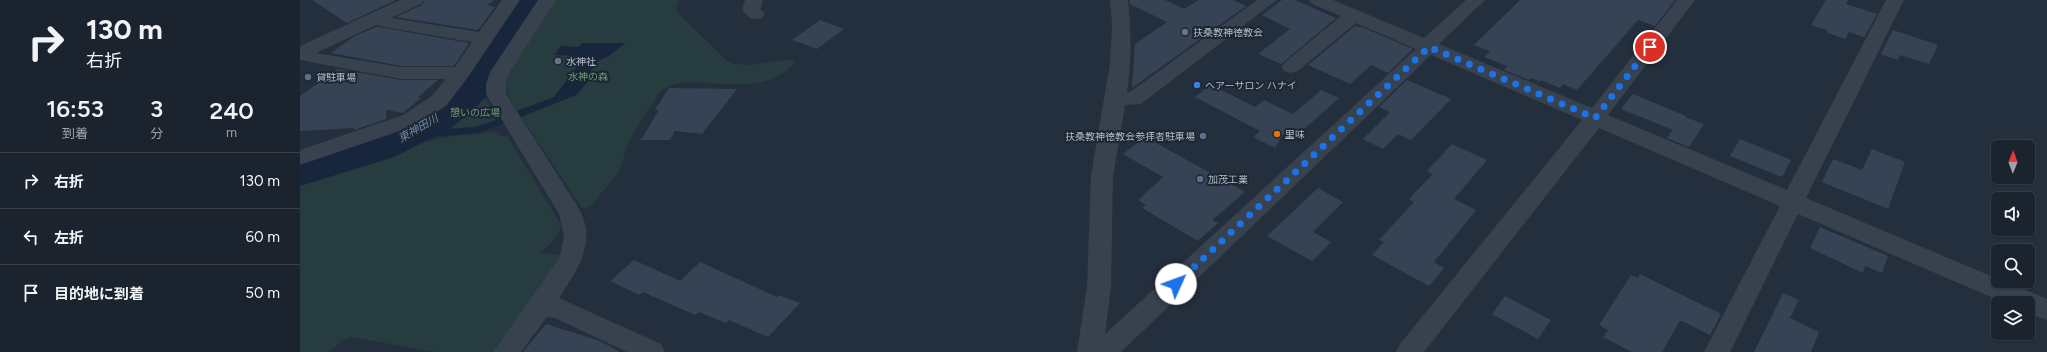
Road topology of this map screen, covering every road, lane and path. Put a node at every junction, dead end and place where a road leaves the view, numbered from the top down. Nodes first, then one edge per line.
1 (415, 0) edge
2 (511, 0) edge
3 (547, 0) edge
4 (1118, 0) edge
5 (1268, 0) edge
6 (1318, 0) edge
7 (1476, 0) edge
8 (1686, 0) edge
9 (1895, 0) edge
10 (1354, 15) junction
11 (377, 18) junction
12 (485, 39) junction
13 (1428, 47) junction
14 (301, 53) edge
15 (1292, 67) dead end
16 (461, 73) junction
17 (1116, 98) junction
18 (1595, 118) junction
19 (300, 158) edge
20 (1793, 202) junction
21 (538, 306) junction
22 (2047, 310) edge
23 (1091, 348) edge
24 (506, 352) edge
25 (652, 352) edge
26 (1409, 352) edge
27 (1717, 352) edge

1 - 11 street
2 - 12 street
3 - 21 street
4 - 17 street
5 - 17 street
6 - 10 street
7 - 13 street
8 - 18 street
9 - 20 street
10 - 13 street
10 - 15 street
11 - 12 street
11 - 14 street
12 - 16 street
13 - 18 street
13 - 23 street
14 - 16 street
16 - 19 street
17 - 23 street
18 - 20 street
18 - 26 street
20 - 22 street
20 - 27 street
21 - 24 street
21 - 25 street

